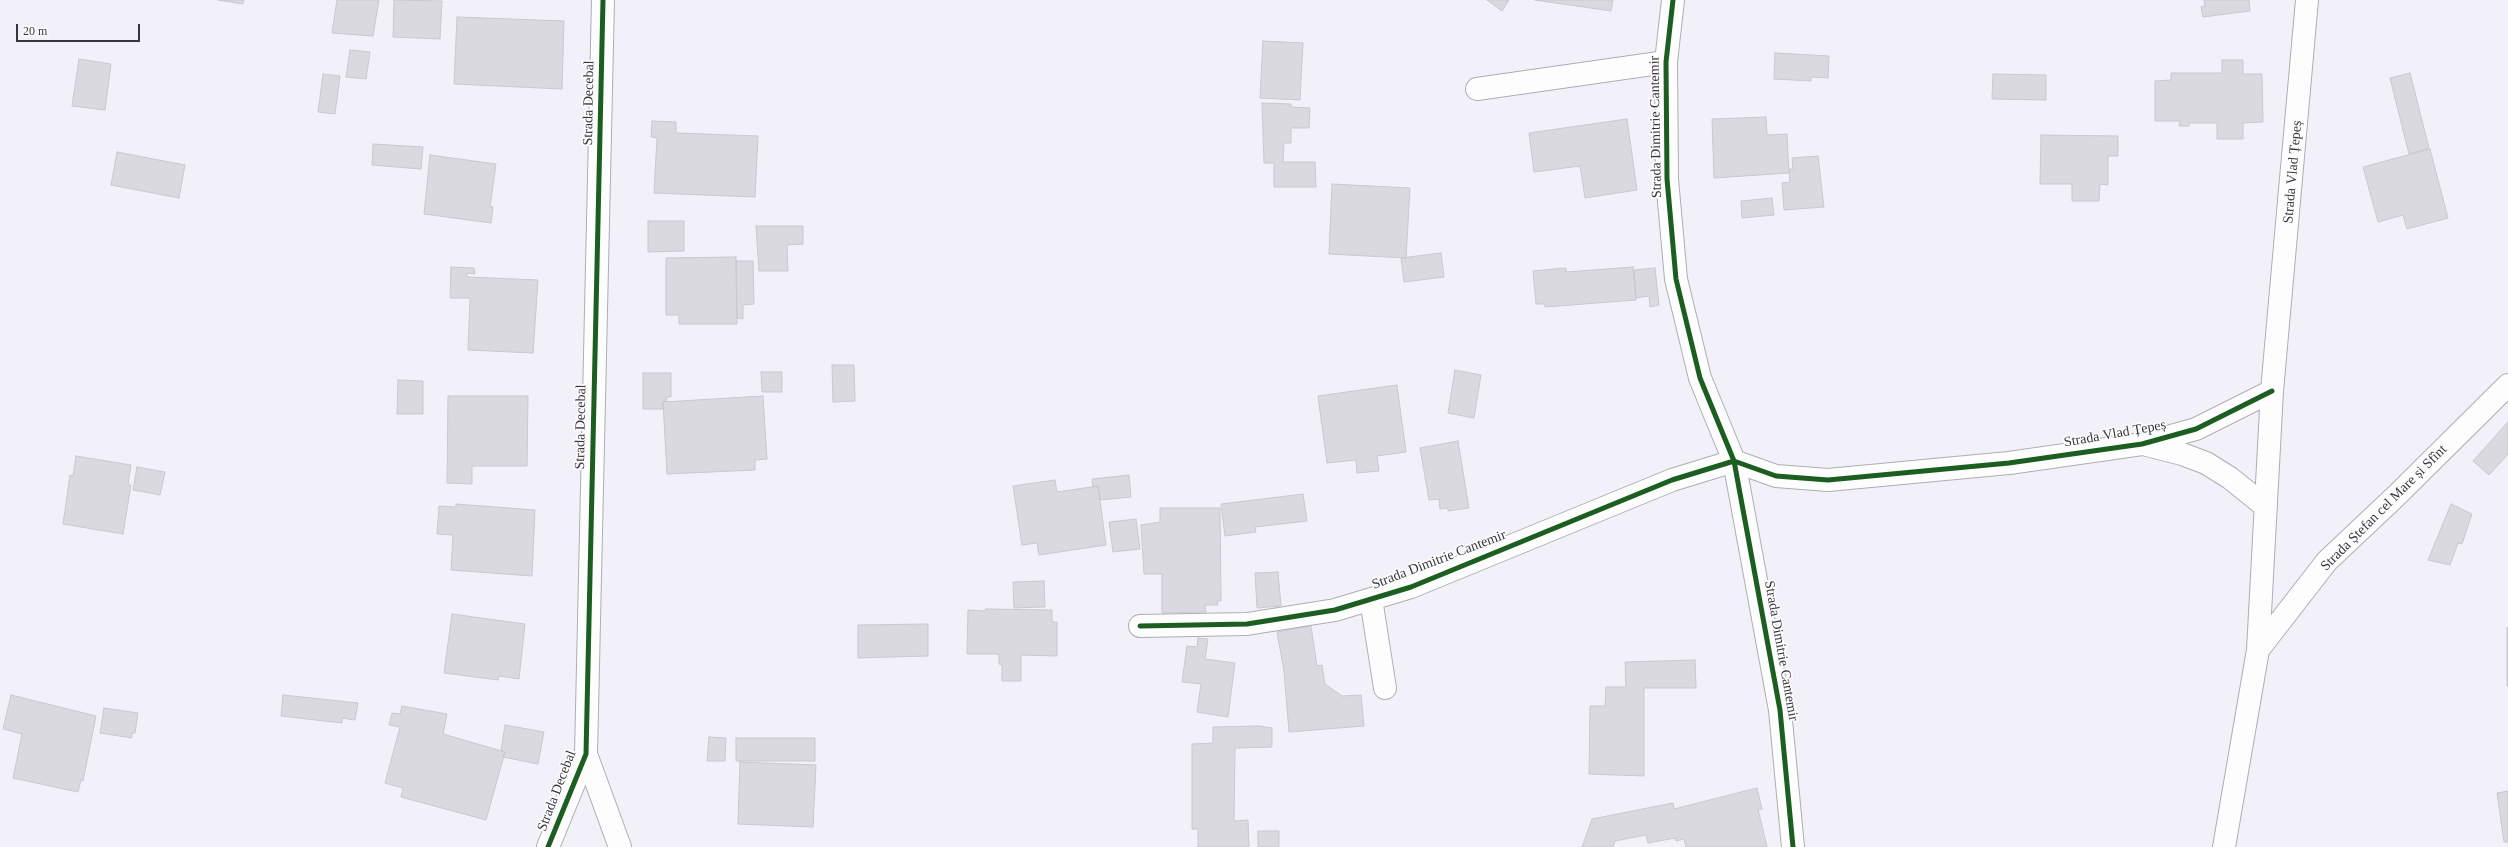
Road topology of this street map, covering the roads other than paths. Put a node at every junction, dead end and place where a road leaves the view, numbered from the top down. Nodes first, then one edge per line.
1 (603, 0) edge
2 (1673, 0) edge
3 (2307, 0) edge
4 (1666, 62) junction
5 (1477, 89) dead end
6 (2508, 385) edge
7 (2272, 391) junction
8 (2142, 444) junction
9 (1734, 461) junction
10 (2266, 507) junction
11 (1371, 599) junction
12 (1140, 626) dead end
13 (2258, 650) junction
14 (1385, 688) dead end
15 (586, 754) junction
16 (548, 847) edge
17 (620, 847) edge
18 (1793, 847) edge
19 (2224, 847) edge

1 - 15 street, Strada Decebal
2 - 4 street, Strada Dimitrie Cantemir
3 - 7 street, Strada Vlad Țepeș
4 - 5 street
4 - 9 street, Strada Dimitrie Cantemir
6 - 13 street, Strada Ștefan cel Mare și Sfînt
7 - 8 street, Strada Vlad Țepeș
7 - 10 street, Strada Vlad Țepeș
8 - 9 street, Strada Vlad Țepeș
8 - 10 street, Strada Vlad Țepeș
9 - 11 street, Strada Dimitrie Cantemir
9 - 18 street, Strada Dimitrie Cantemir
10 - 13 street, Strada Vlad Țepeș
11 - 12 street, Strada Dimitrie Cantemir
11 - 14 street, Strada Dimitrie Cantemir
13 - 19 street, Strada Ștefan cel Mare și Sfînt
15 - 16 street, Strada Decebal
15 - 17 street

